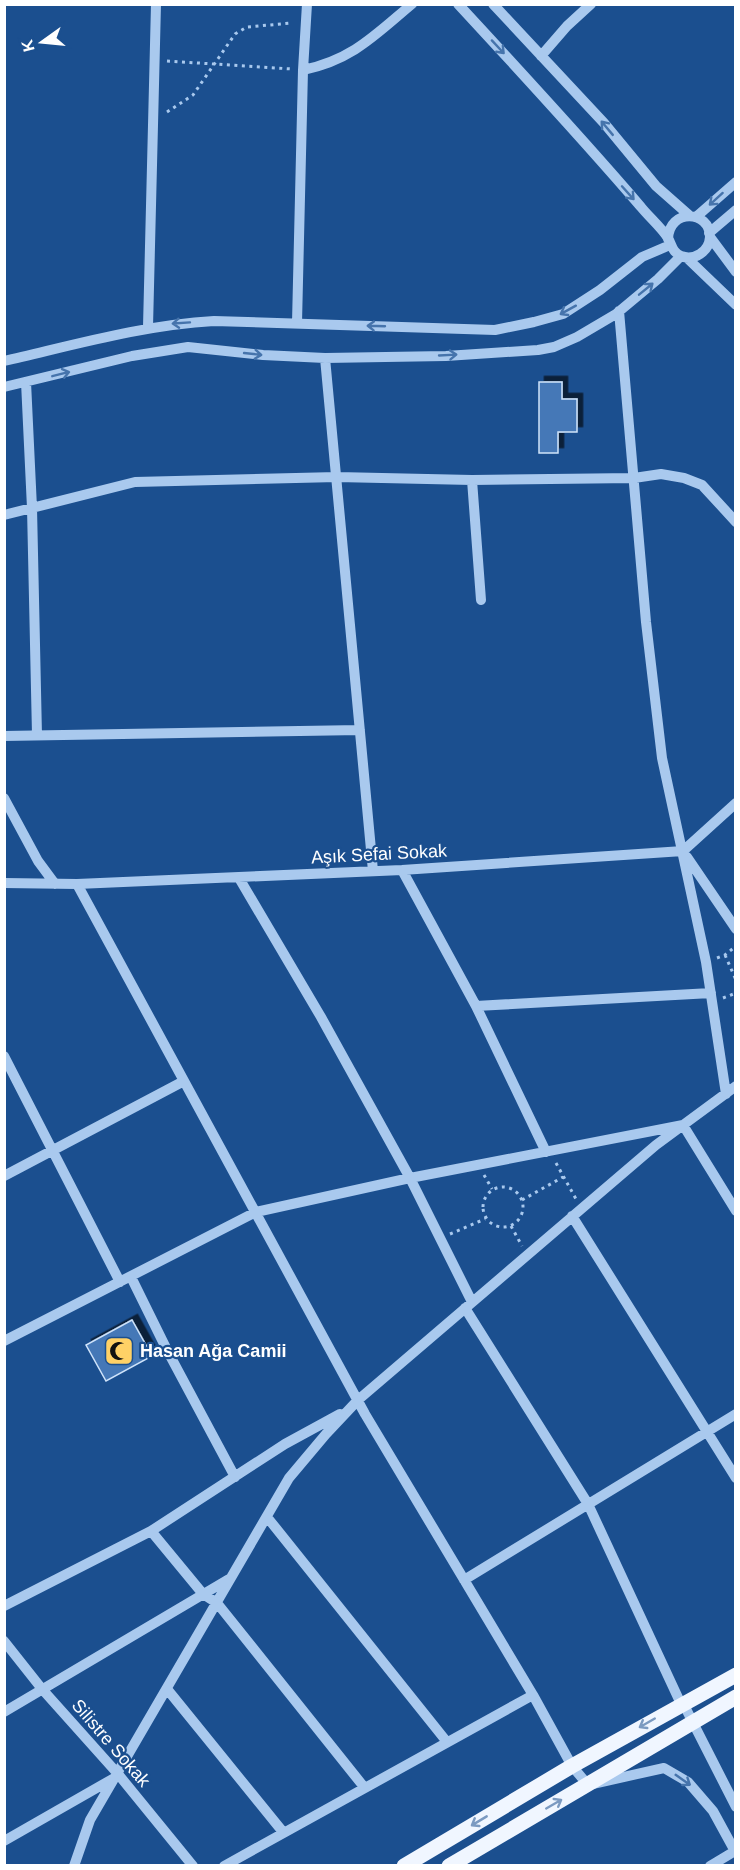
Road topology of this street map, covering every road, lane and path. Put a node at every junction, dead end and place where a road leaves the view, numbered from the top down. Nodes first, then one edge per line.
1 (156, 4) edge
2 (307, 4) edge
3 (412, 4) edge
4 (458, 4) edge
5 (493, 4) edge
6 (591, 4) edge
7 (307, 21) junction
8 (541, 56) junction
9 (155, 60) junction
10 (214, 64) junction
11 (303, 70) junction
12 (153, 121) junction
13 (735, 182) edge
14 (735, 210) edge
15 (693, 216) junction
16 (710, 235) junction
17 (669, 242) junction
18 (684, 257) junction
19 (735, 272) edge
20 (735, 305) edge
21 (619, 311) junction
22 (297, 323) junction
23 (148, 327) junction
24 (325, 358) junction
25 (4, 361) edge
26 (26, 382) junction
27 (4, 387) edge
28 (337, 477) junction
29 (634, 478) junction
30 (472, 480) junction
31 (32, 508) junction
32 (4, 515) edge
33 (735, 522) edge
34 (481, 600) dead end
35 (360, 730) junction
36 (37, 735) junction
37 (4, 736) edge
38 (4, 798) edge
39 (735, 803) edge
40 (683, 852) junction
41 (402, 870) junction
42 (373, 871) junction
43 (239, 878) junction
44 (4, 883) edge
45 (55, 884) junction
46 (77, 884) junction
47 (735, 929) edge
48 (735, 946) edge
49 (725, 956) junction
50 (706, 962) junction
51 (735, 980) edge
52 (711, 993) junction
53 (476, 1006) junction
54 (4, 1056) edge
55 (184, 1081) junction
56 (731, 1090) edge
57 (683, 1125) junction
58 (54, 1151) junction
59 (548, 1152) junction
60 (4, 1176) edge
61 (563, 1177) junction
62 (410, 1178) junction
63 (522, 1200) junction
64 (582, 1209) junction
65 (735, 1211) edge
66 (256, 1212) junction
67 (572, 1216) junction
68 (486, 1219) junction
69 (511, 1226) junction
70 (440, 1238) junction
71 (527, 1255) junction
72 (131, 1277) junction
73 (120, 1282) junction
74 (469, 1305) junction
75 (4, 1341) edge
76 (354, 1404) junction
77 (735, 1414) edge
78 (707, 1431) junction
79 (235, 1477) junction
80 (735, 1478) edge
81 (588, 1504) junction
82 (267, 1517) junction
83 (151, 1530) junction
84 (231, 1578) junction
85 (464, 1580) junction
86 (203, 1594) junction
87 (216, 1603) junction
88 (4, 1606) edge
89 (4, 1641) edge
90 (735, 1675) edge
91 (42, 1689) junction
92 (167, 1689) junction
93 (533, 1695) junction
94 (735, 1697) edge
95 (682, 1703) junction
96 (4, 1712) edge
97 (693, 1721) junction
98 (447, 1742) junction
99 (572, 1766) junction
100 (117, 1775) junction
101 (588, 1785) junction
102 (364, 1787) junction
103 (735, 1807) edge
104 (283, 1832) junction
105 (4, 1841) edge
106 (735, 1852) edge
107 (74, 1866) edge
108 (193, 1866) edge
109 (224, 1866) edge
110 (404, 1866) edge
111 (449, 1866) edge
112 (710, 1866) edge

1 - 9 street
2 - 7 street
3 - 11 street
4 -> 17 street
5 - 8 street
6 - 8 street
7 - 10 path
7 - 11 street
15 -> 8 street
9 - 10 path
9 - 12 street
10 - 11 path
10 - 12 path
11 - 22 street
12 - 23 street
13 -> 15 street
14 - 16 street
15 - 16 street
15 - 17 street
16 - 18 street
16 - 19 street
17 - 18 street
17 -> 22 street
18 - 20 street
21 -> 18 street
24 -> 21 street
21 - 29 street
22 -> 23 street
23 - 25 street
26 -> 24 street
24 - 28 street
26 - 27 street
26 - 31 street
28 - 30 street
28 - 31 street
28 - 35 street
29 - 30 street
29 - 33 street
29 - 40 street
30 - 34 street
31 - 32 street
31 - 36 street
35 - 36 street
35 - 42 street
36 - 37 street
38 - 45 street
39 - 40 street
40 - 41 street, Aşık Sefai Sokak
40 - 47 street
40 - 50 street
41 - 42 street, Aşık Sefai Sokak
41 - 53 street
42 - 43 street, Aşık Sefai Sokak
43 - 46 street, Aşık Sefai Sokak
43 - 62 street
44 - 45 street, Aşık Sefai Sokak
45 - 46 street, Aşık Sefai Sokak
46 - 55 street
48 - 49 path
49 - 50 path
49 - 51 path
50 - 52 street
52 - 53 street
52 - 56 street
53 - 59 street
54 - 58 street
55 - 58 street
55 - 66 street
56 - 57 street
57 - 59 street
57 - 64 street
57 - 65 street
58 - 60 street
58 - 73 street
59 - 61 path
59 - 62 street
61 - 63 path
61 - 64 path
62 - 66 street
62 - 70 street
63 - 68 path
63 - 69 path
64 - 67 street
66 - 72 street
66 - 76 street
67 - 71 street
67 - 78 street
68 - 69 path
68 - 70 path
69 - 71 path
70 - 74 street
71 - 74 street
72 - 73 street
72 - 79 street
73 - 75 street
74 - 76 street
74 - 81 street
76 - 79 street
76 - 82 street
76 - 85 street
77 - 78 street
78 - 80 street
78 - 81 street
79 - 83 street
81 - 85 street
81 - 95 street
82 - 84 street
82 - 98 street
83 - 86 street
83 - 88 street
84 - 86 street
84 - 87 street
85 - 93 street
86 - 87 street
86 - 91 street
87 - 92 street
87 - 102 street
89 - 91 street, Silistre Sokak
90 - 95 main road
91 - 96 street
91 - 100 street, Silistre Sokak
92 - 100 street
92 - 104 street
93 - 98 street
93 - 99 street
94 - 97 main road
95 - 97 street
95 -> 99 main road
97 - 101 main road
97 - 103 street
98 - 102 street
99 - 101 street
99 -> 110 main road
100 - 105 street
100 - 107 street
100 - 108 street, Silistre Sokak
101 -> 106 street
111 -> 101 main road
102 - 104 street
104 - 109 street
106 - 112 street

